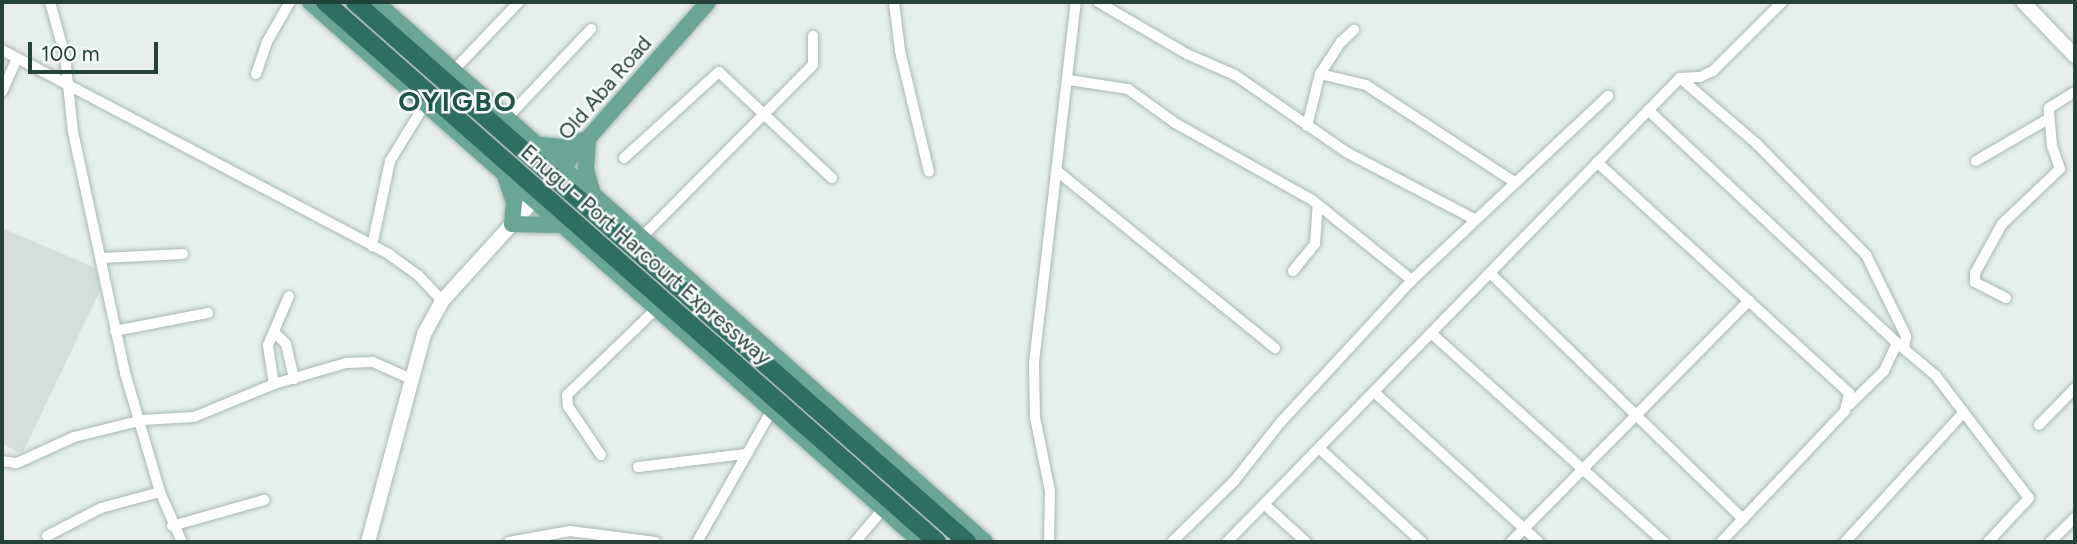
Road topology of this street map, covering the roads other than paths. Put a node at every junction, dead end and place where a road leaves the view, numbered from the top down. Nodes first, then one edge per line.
1 (50, 2) edge
2 (290, 2) edge
3 (310, 2) edge
4 (325, 2) edge
5 (355, 2) edge
6 (519, 2) edge
7 (708, 2) edge
8 (894, 2) edge
9 (1076, 2) edge
10 (1098, 2) edge
11 (1782, 2) edge
12 (2028, 3) edge
13 (384, 5) edge
14 (592, 29) dead end
15 (1354, 30) dead end
16 (813, 36) dead end
17 (2, 50) edge
18 (2075, 55) edge
19 (17, 58) junction
20 (452, 72) junction
21 (256, 74) dead end
22 (1320, 74) junction
23 (1680, 78) junction
24 (1069, 80) junction
25 (71, 87) junction
26 (2, 92) edge
27 (2075, 92) edge
28 (1608, 96) dead end
29 (425, 104) junction
30 (1648, 110) junction
31 (764, 113) junction
32 (506, 119) junction
33 (2048, 119) junction
34 (1307, 126) junction
35 (587, 139) junction
36 (532, 144) junction
37 (624, 158) dead end
38 (1976, 161) dead end
39 (1597, 162) junction
40 (561, 169) junction
41 (1057, 171) junction
42 (929, 172) dead end
43 (504, 175) junction
44 (832, 178) dead end
45 (1514, 182) junction
46 (594, 199) junction
47 (533, 201) junction
48 (1318, 205) junction
49 (1474, 219) junction
50 (512, 224) junction
51 (561, 225) junction
52 (641, 238) junction
53 (372, 246) junction
54 (183, 254) dead end
55 (102, 258) junction
56 (1293, 271) dead end
57 (1490, 273) junction
58 (1412, 280) junction
59 (289, 296) dead end
60 (2006, 298) dead end
61 (442, 301) junction
62 (1749, 301) junction
63 (655, 310) junction
64 (208, 313) dead end
65 (115, 331) junction
66 (274, 332) junction
67 (1431, 333) junction
68 (1900, 346) junction
69 (1275, 348) dead end
70 (294, 379) junction
71 (411, 379) junction
72 (274, 384) junction
73 (2075, 388) edge
74 (1374, 392) junction
75 (1849, 405) junction
76 (772, 410) junction
77 (1964, 412) junction
78 (1639, 415) junction
79 (142, 420) junction
80 (2039, 425) dead end
81 (1319, 448) junction
82 (746, 454) junction
83 (601, 455) dead end
84 (2, 461) edge
85 (638, 467) dead end
86 (1581, 468) junction
87 (160, 492) junction
88 (264, 500) dead end
89 (1264, 504) junction
90 (883, 509) junction
91 (2075, 518) edge
92 (1743, 519) junction
93 (172, 526) junction
94 (1523, 528) junction
95 (47, 536) dead end
96 (182, 542) edge
97 (368, 542) edge
98 (509, 542) edge
99 (656, 542) edge
100 (697, 542) edge
101 (855, 542) edge
102 (921, 542) edge
103 (937, 542) edge
104 (967, 542) edge
105 (985, 542) edge
106 (1049, 542) edge
107 (1172, 542) edge
108 (1227, 542) edge
109 (1306, 542) edge
110 (1422, 542) edge
111 (1511, 542) edge
112 (1539, 542) edge
113 (1664, 542) edge
114 (1721, 542) edge
115 (1845, 542) edge
116 (1988, 542) edge
117 (2050, 542) edge

1 - 25 street
2 - 21 street
3 - 29 main road, Enugu - Port Harcourt Expressway
4 - 103 highway, Enugu - Port Harcourt Expressway
5 - 104 highway, Enugu - Port Harcourt Expressway
6 - 20 street
7 - 35 main road, Old Aba Road
8 - 42 street
9 - 24 street
10 - 34 street
11 - 23 street
12 - 18 street
13 - 20 main road, Enugu - Port Harcourt Expressway
14 - 32 street
15 - 22 street
16 - 31 street
17 - 19 street
19 - 25 street
19 - 26 street
20 - 32 main road, Enugu - Port Harcourt Expressway
22 - 34 street
22 - 45 street
23 - 30 street
23 - 68 street
24 - 41 street
24 - 48 street
25 - 53 street
25 - 55 street
27 - 33 street
28 - 45 street
29 - 43 main road, Enugu - Port Harcourt Expressway
29 - 53 street
30 - 39 street
30 - 68 street
31 - 37 street
31 - 44 street
31 - 52 street
32 - 36 main road, Enugu - Port Harcourt Expressway
33 - 38 street
33 - 60 street
34 - 49 street
35 - 36 main road
35 - 40 main road, Old Aba Road
35 - 46 main road
36 - 40 main road, Enugu - Port Harcourt Expressway
39 - 57 street
39 - 62 street
40 - 46 main road, Enugu - Port Harcourt Expressway
41 - 69 street
41 - 106 street
43 - 47 main road, Enugu - Port Harcourt Expressway
43 - 50 main road
45 - 49 street
46 - 52 main road, Enugu - Port Harcourt Expressway
47 - 50 street
47 - 51 main road, Enugu - Port Harcourt Expressway
48 - 56 street
48 - 58 street
49 - 58 street
50 - 51 main road
50 - 61 street
51 - 63 main road, Enugu - Port Harcourt Expressway
52 - 105 main road, Enugu - Port Harcourt Expressway
53 - 61 street
54 - 55 street
55 - 65 street
57 - 67 street
57 - 78 street
58 - 107 street
59 - 66 street
61 - 71 street
62 - 75 street
62 - 78 street
63 - 76 main road, Enugu - Port Harcourt Expressway
63 - 83 street
64 - 65 street
65 - 79 street
66 - 70 street
66 - 72 street
67 - 74 street
67 - 86 street
68 - 75 street
68 - 77 street
70 - 71 street
70 - 72 street
71 - 97 street
72 - 79 street
73 - 80 street
74 - 81 street
74 - 94 street
75 - 92 street
76 - 82 street
76 - 90 main road, Enugu - Port Harcourt Expressway
77 - 115 street
77 - 116 street
78 - 86 street
78 - 92 street
79 - 84 street
79 - 87 street
81 - 89 street
81 - 110 street
82 - 85 street
82 - 100 street
86 - 94 street
86 - 113 street
87 - 93 street
87 - 95 street
88 - 93 street
89 - 108 street
89 - 109 street
90 - 101 street
90 - 102 main road, Enugu - Port Harcourt Expressway
91 - 117 street
92 - 114 street
93 - 96 street
94 - 111 street
94 - 112 street
98 - 99 street

